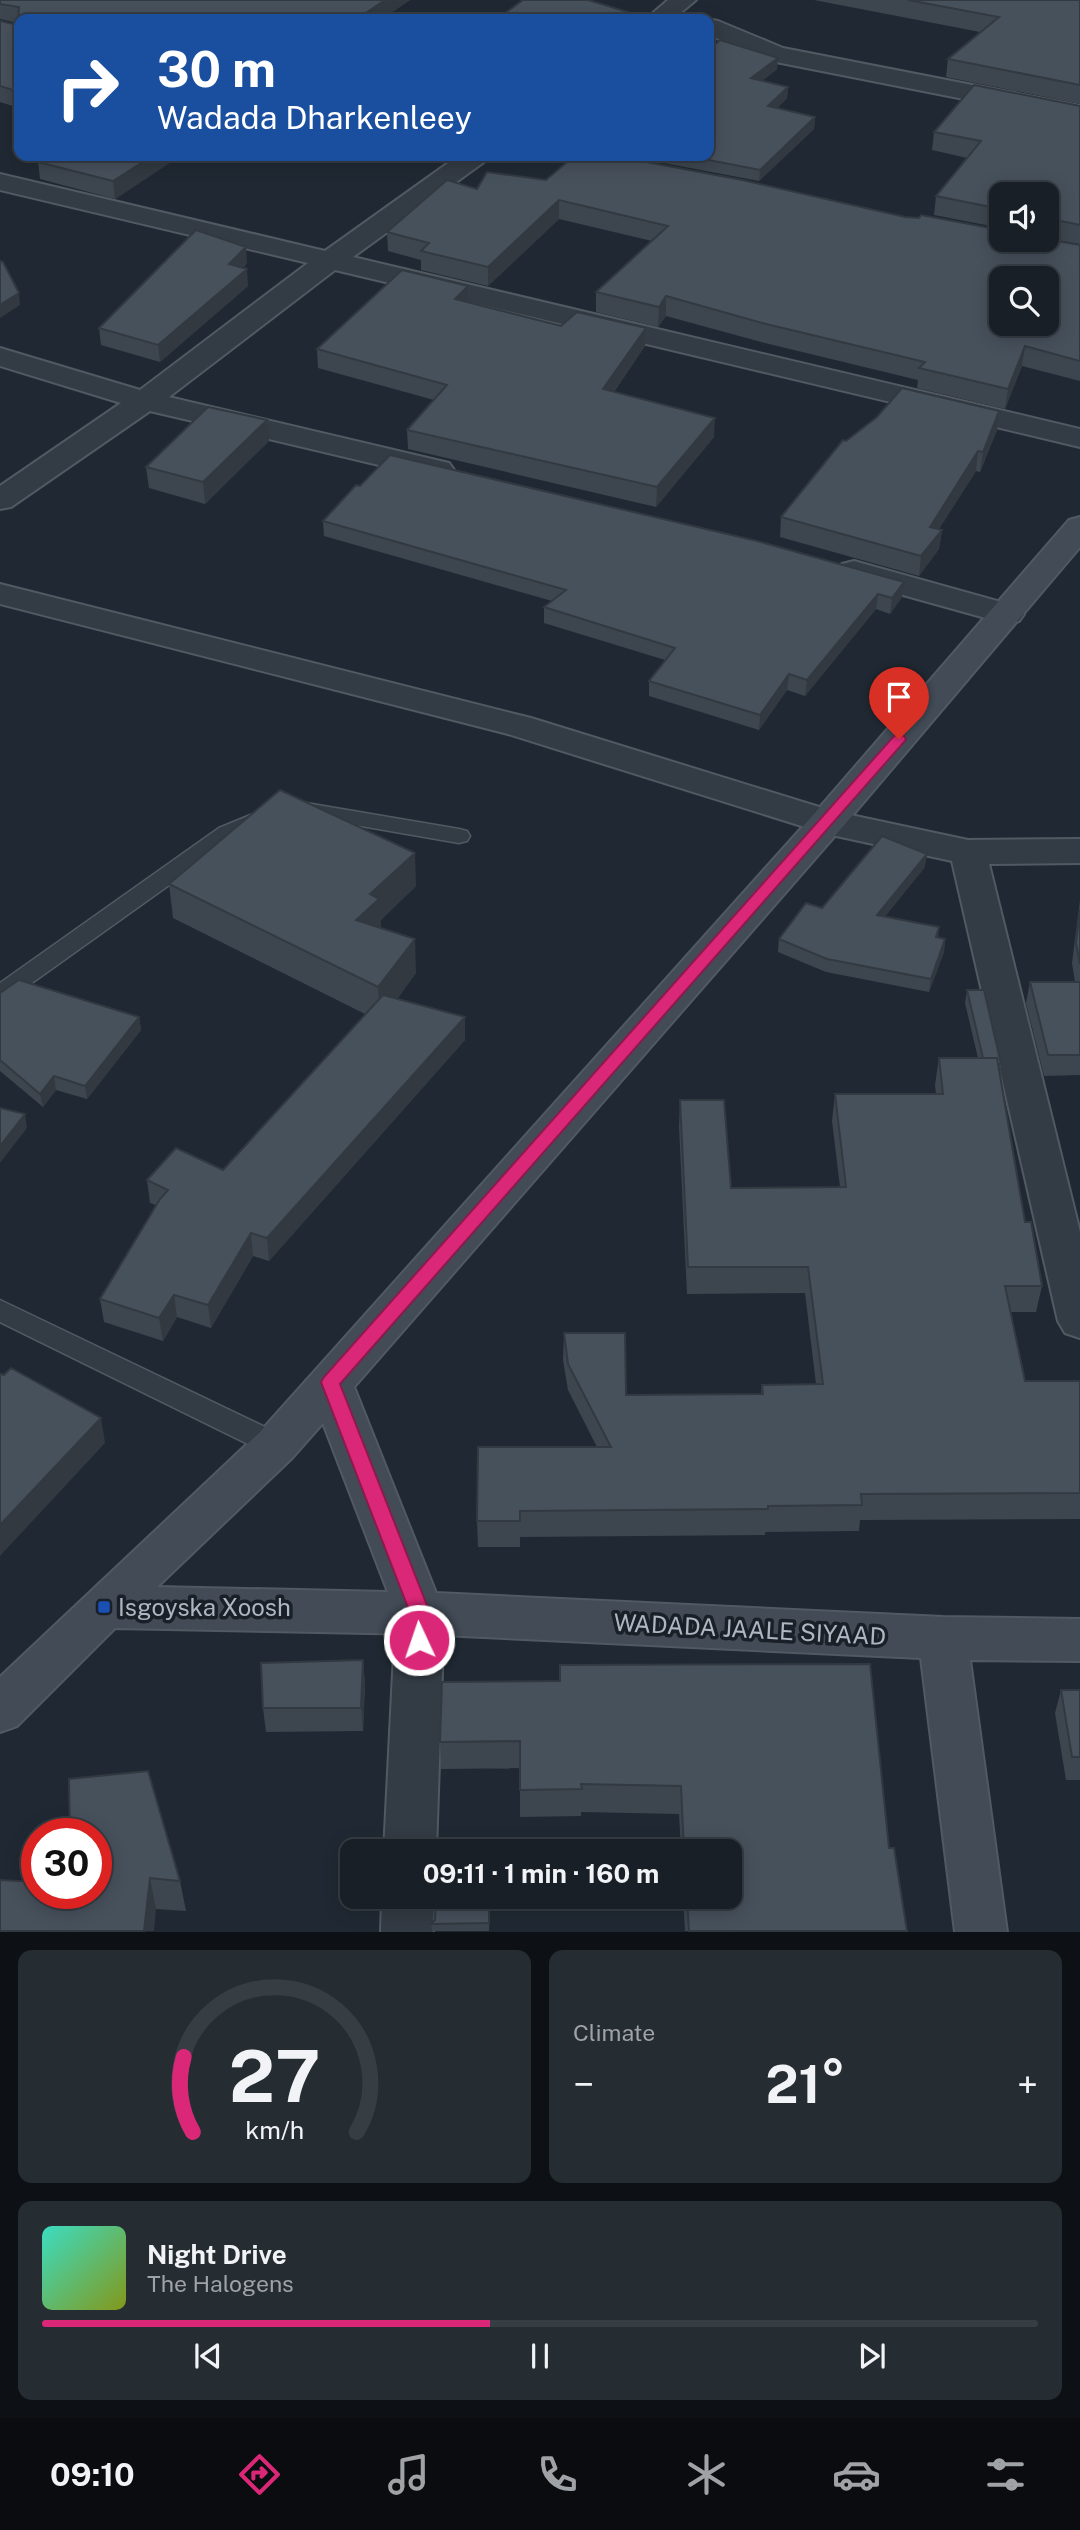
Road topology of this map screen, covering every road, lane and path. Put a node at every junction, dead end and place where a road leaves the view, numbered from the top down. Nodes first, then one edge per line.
1 (686, 0) edge
2 (666, 14) edge
3 (714, 28) edge
4 (1080, 114) edge
5 (468, 161) edge
6 (0, 182) edge
7 (329, 261) junction
8 (0, 357) edge
9 (145, 401) junction
10 (1080, 438) edge
11 (465, 476) edge
12 (0, 500) edge
13 (1080, 527) edge
14 (821, 561) edge
15 (0, 594) edge
16 (1007, 614) junction
17 (827, 822) junction
18 (459, 836) dead end
19 (1080, 851) edge
20 (968, 852) junction
21 (0, 994) edge
22 (0, 1310) edge
23 (1080, 1321) edge
24 (330, 1382) junction
25 (275, 1444) junction
26 (104, 1607) junction
27 (420, 1613) junction
28 (943, 1638) junction
29 (1080, 1640) edge
30 (0, 1710) edge
31 (411, 1839) edge
32 (408, 1909) edge
33 (407, 1931) edge
34 (981, 1931) edge

1 - 2 street
3 - 4 street
5 - 7 street
6 - 7 street
7 - 9 street
7 - 10 street
8 - 9 street
9 - 11 street
9 - 12 street
13 - 16 main road
14 - 16 street
15 - 17 street
16 - 17 main road
17 - 20 street
17 - 24 main road
18 - 21 lane
19 - 20 street
20 - 23 street
22 - 25 lane
24 - 25 main road
24 - 27 main road
25 - 26 main road
26 - 27 main road, WADADA JAALE SIYAAD
26 - 30 main road
27 - 28 main road, WADADA JAALE SIYAAD
27 - 31 street
28 - 29 main road, WADADA JAALE SIYAAD
28 - 34 main road
32 - 33 street

